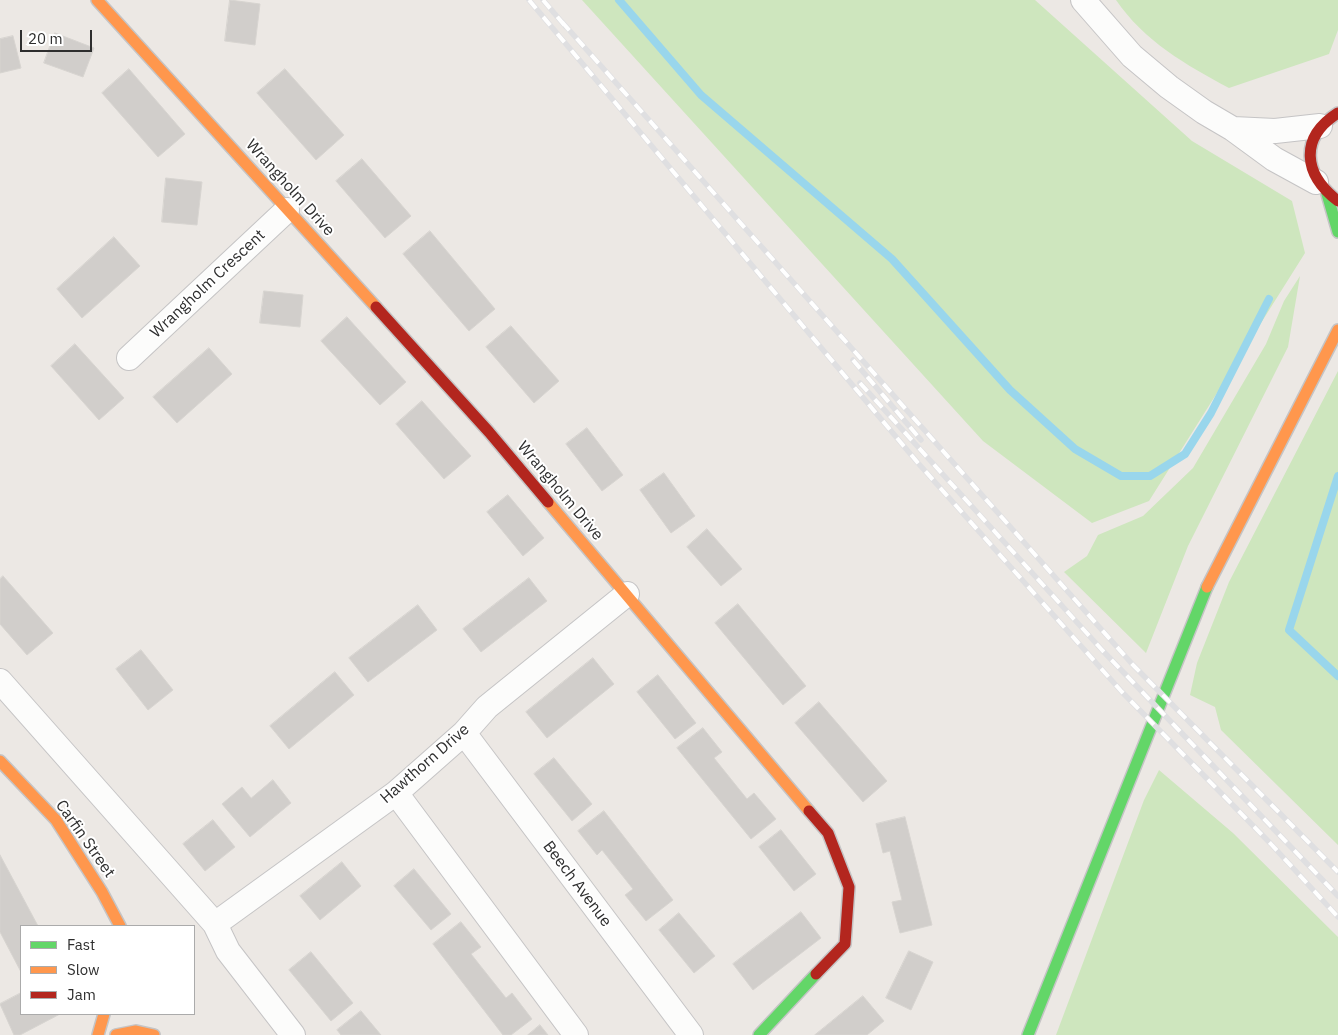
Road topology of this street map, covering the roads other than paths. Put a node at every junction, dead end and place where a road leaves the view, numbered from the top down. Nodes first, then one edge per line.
1 (97, 0) edge
2 (1083, 0) edge
3 (1338, 100) edge
4 (1330, 118) edge
5 (1233, 128) junction
6 (1321, 188) junction
7 (1338, 200) edge
8 (287, 210) junction
9 (1338, 232) edge
10 (1338, 330) edge
11 (128, 358) dead end
12 (627, 594) junction
13 (0, 682) edge
14 (464, 733) junction
15 (0, 762) edge
16 (396, 793) junction
17 (102, 892) junction
18 (215, 924) junction
19 (107, 925) edge
20 (119, 925) edge
21 (104, 1015) edge
22 (98, 1035) edge
23 (116, 1035) edge
24 (154, 1035) edge
25 (293, 1035) edge
26 (576, 1035) edge
27 (691, 1035) edge
28 (759, 1035) edge
29 (1028, 1035) edge

1 - 8 street, Wrangholm Drive
2 - 5 street
3 - 4 street
4 - 5 street
4 - 6 street
5 - 6 street
6 - 7 street
6 - 9 street
8 - 11 street, Wrangholm Crescent
8 - 12 street, Wrangholm Drive
10 - 29 street
12 - 14 street, Hawthorn Drive
12 - 28 street, Wrangholm Drive
13 - 18 street
14 - 16 street, Hawthorn Drive
14 - 27 street, Beech Avenue
15 - 17 street, Carfin Street
16 - 18 street, Hawthorn Drive
16 - 26 street
17 - 19 street, Carfin Street
17 - 20 street, Carfin Street
18 - 25 street
21 - 22 street
23 - 24 street

